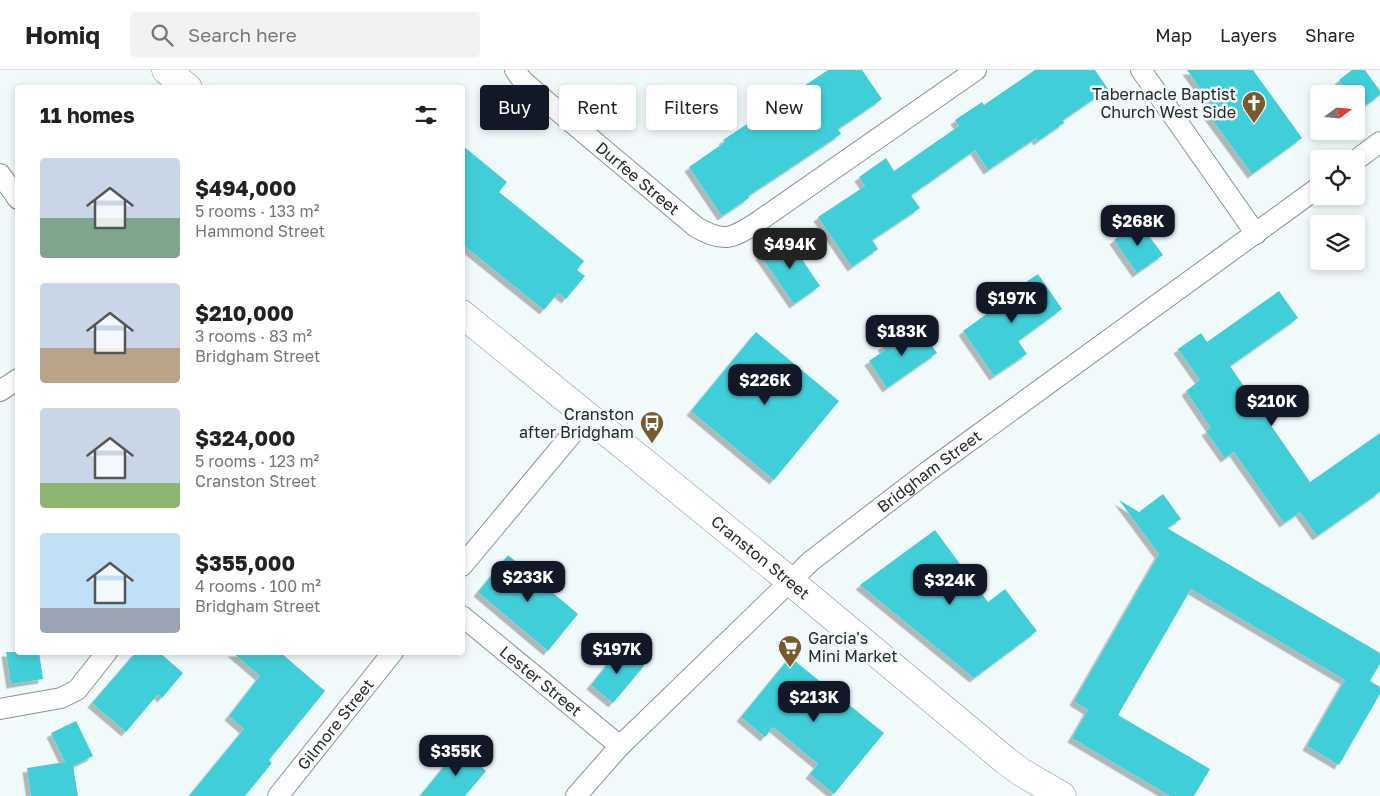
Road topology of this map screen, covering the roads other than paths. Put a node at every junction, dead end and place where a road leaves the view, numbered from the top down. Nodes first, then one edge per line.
1 (166, 70) edge
2 (515, 70) edge
3 (976, 70) edge
4 (1141, 70) edge
5 (184, 85) edge
6 (1380, 142) edge
7 (1365, 153) edge
8 (0, 174) edge
9 (1310, 194) edge
10 (15, 196) edge
11 (1256, 234) junction
12 (465, 316) edge
13 (15, 381) edge
14 (0, 391) edge
15 (587, 416) junction
16 (465, 562) edge
17 (790, 581) junction
18 (465, 618) edge
19 (105, 655) edge
20 (391, 655) edge
21 (0, 709) edge
22 (620, 746) junction
23 (278, 796) edge
24 (576, 796) edge
25 (1062, 796) edge

1 - 5 main road
2 - 3 street, Durfee Street
4 - 11 street
6 - 7 street
8 - 10 street
9 - 11 street, Bridgham Street
11 - 17 street, Bridgham Street
12 - 15 main road, Cranston Street
13 - 14 street
15 - 16 street
15 - 17 main road, Cranston Street
17 - 22 street, Bridgham Street
17 - 25 main road, Cranston Street
18 - 22 street, Lester Street
19 - 21 street
20 - 23 street, Gilmore Street
22 - 24 street, Bridgham Street

